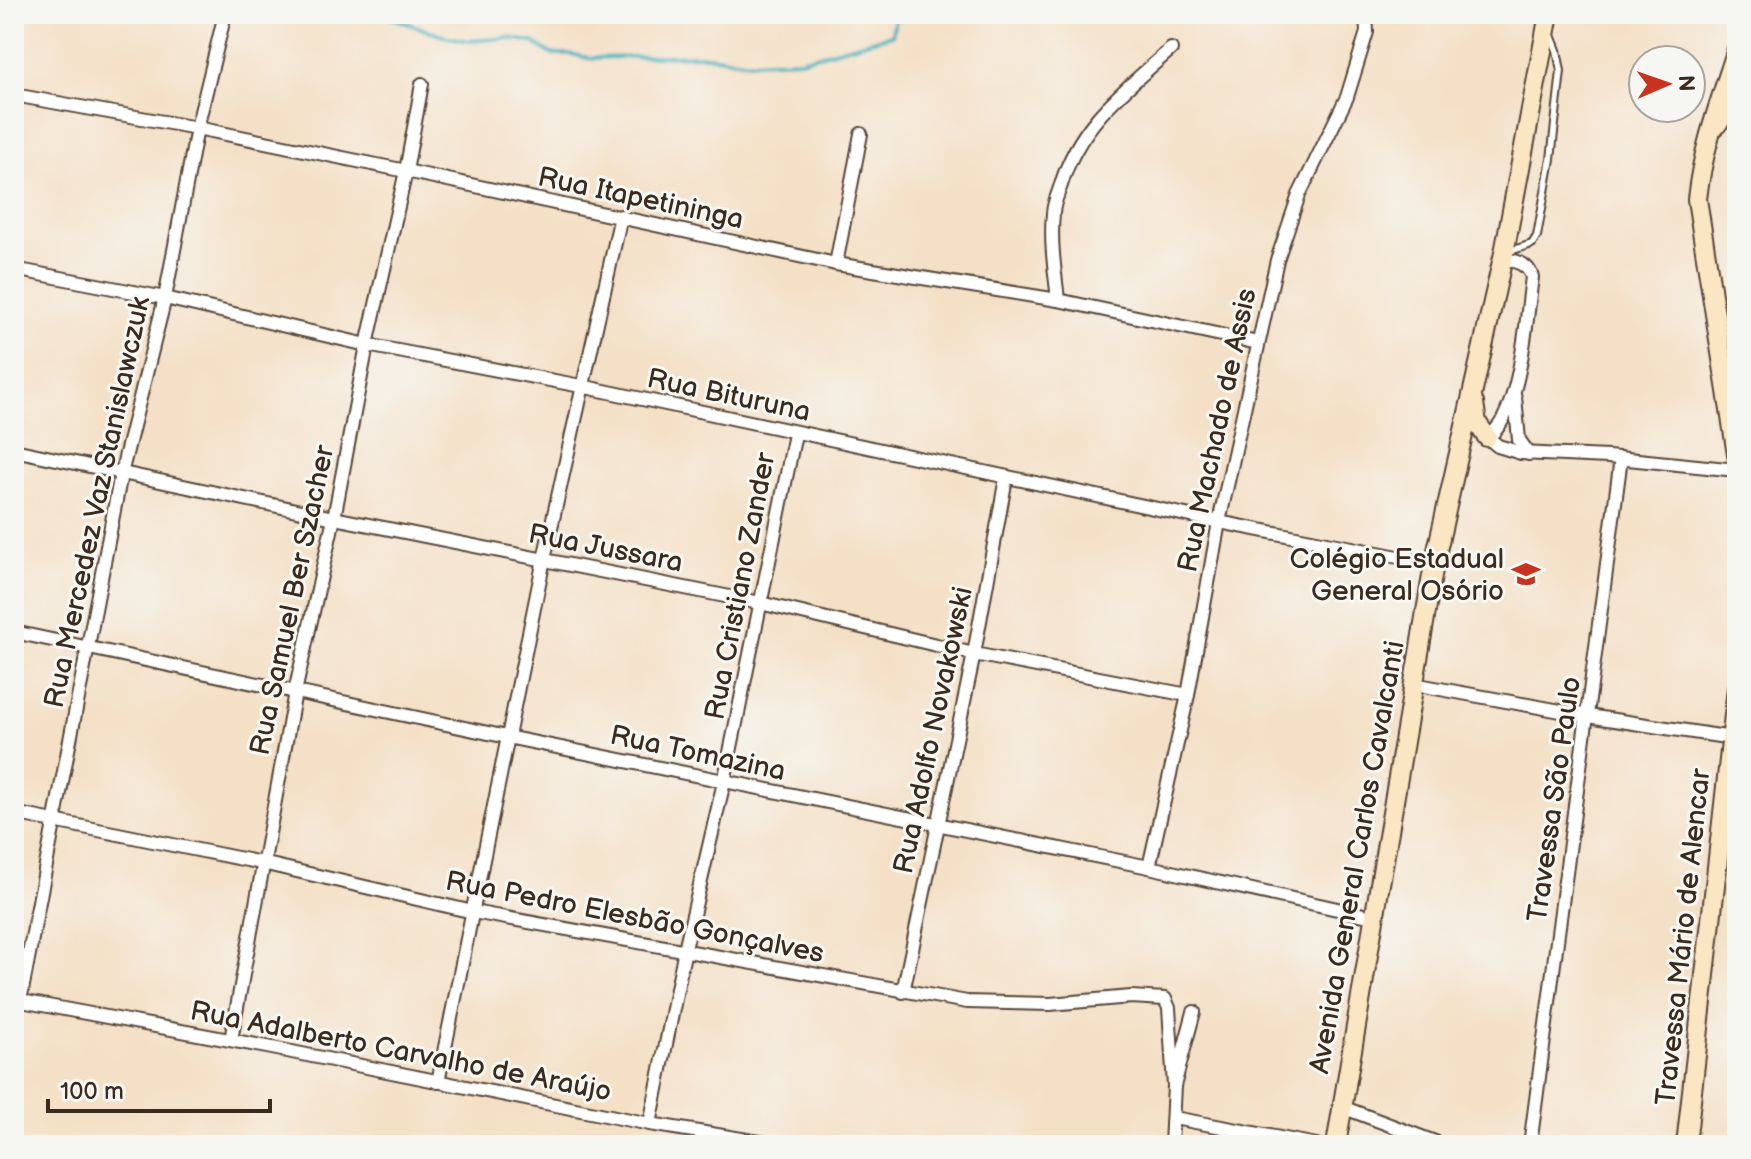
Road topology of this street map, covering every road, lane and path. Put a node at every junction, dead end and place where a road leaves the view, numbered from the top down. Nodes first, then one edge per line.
1 (225, 14) edge
2 (1366, 14) edge
3 (1548, 21) edge
4 (1171, 49) dead end
5 (1737, 49) edge
6 (422, 84) dead end
7 (14, 95) edge
8 (1737, 99) edge
9 (197, 128) junction
10 (861, 134) dead end
11 (1708, 136) junction
12 (406, 171) junction
13 (621, 216) junction
14 (1504, 256) junction
15 (836, 264) junction
16 (14, 269) edge
17 (165, 298) junction
18 (1058, 300) junction
19 (1258, 343) junction
20 (367, 345) junction
21 (581, 386) junction
22 (1475, 389) junction
23 (1515, 391) junction
24 (795, 434) junction
25 (1487, 437) junction
26 (14, 450) edge
27 (1529, 454) junction
28 (1737, 455) edge
29 (1621, 458) junction
30 (1737, 470) edge
31 (121, 474) junction
32 (1006, 478) junction
33 (334, 518) junction
34 (1219, 522) junction
35 (544, 559) junction
36 (1434, 564) junction
37 (760, 603) junction
38 (14, 632) edge
39 (87, 646) junction
40 (974, 654) junction
41 (1413, 684) junction
42 (1737, 688) edge
43 (295, 692) junction
44 (1188, 695) junction
45 (1588, 716) junction
46 (507, 737) junction
47 (1732, 738) junction
48 (724, 782) junction
49 (14, 813) edge
50 (54, 821) junction
51 (937, 824) junction
52 (262, 863) junction
53 (1149, 867) junction
54 (473, 912) junction
55 (1373, 917) junction
56 (685, 949) junction
57 (903, 992) junction
58 (17, 1000) edge
59 (1194, 1012) dead end
60 (231, 1040) junction
61 (438, 1082) junction
62 (1174, 1086) junction
63 (1342, 1107) junction
64 (1174, 1118) junction
65 (650, 1124) junction
66 (779, 1145) edge
67 (1171, 1145) edge
68 (1317, 1145) edge
69 (1336, 1145) edge
70 (1443, 1145) edge
71 (1530, 1145) edge
72 (1686, 1145) edge

1 - 9 street, Rua Mercedez Vaz Stanislawczuk
2 - 19 street, Rua Machado de Assis
3 - 14 main road, Avenida General Carlos Cavalcanti
3 - 14 lane
4 - 18 street
5 - 11 main road
6 - 12 street, Rua Samuel Ber Szacher
7 - 9 street, Rua Itapetininga
8 - 11 main road
9 - 12 street, Rua Itapetininga
9 - 17 street, Rua Mercedez Vaz Stanislawczuk
10 - 15 street
11 - 28 main road
12 - 13 street, Rua Itapetininga
12 - 20 street, Rua Samuel Ber Szacher
13 - 15 street, Rua Itapetininga
13 - 21 street
14 - 22 main road, Avenida General Carlos Cavalcanti
14 - 23 street
15 - 18 street, Rua Itapetininga
16 - 17 street, Rua Bituruna
17 - 20 street, Rua Bituruna
17 - 31 street, Rua Mercedez Vaz Stanislawczuk
18 - 19 street, Rua Itapetininga
19 - 34 street, Rua Machado de Assis
20 - 21 street, Rua Bituruna
20 - 33 street, Rua Samuel Ber Szacher
21 - 24 street, Rua Bituruna
21 - 35 street
22 - 25 main road
22 - 36 main road, Avenida General Carlos Cavalcanti
23 - 25 street
23 - 27 street
24 - 32 street, Rua Bituruna
24 - 37 street, Rua Cristiano Zander
25 - 27 street
26 - 31 street, Rua Jussara
27 - 29 street
29 - 30 street
29 - 45 street, Travessa São Paulo
31 - 33 street, Rua Jussara
31 - 39 street, Rua Mercedez Vaz Stanislawczuk
32 - 34 street, Rua Bituruna
32 - 40 street, Rua Adolfo Novakowski
33 - 35 street, Rua Jussara
33 - 43 street, Rua Samuel Ber Szacher
34 - 36 street, Rua Bituruna
34 - 44 street, Rua Machado de Assis
35 - 37 street, Rua Jussara
35 - 46 street
36 - 41 main road, Avenida General Carlos Cavalcanti
37 - 40 street, Rua Jussara
37 - 48 street, Rua Cristiano Zander
38 - 39 street, Rua Tomazina
39 - 43 street, Rua Tomazina
39 - 50 street, Rua Mercedez Vaz Stanislawczuk
40 - 44 street, Rua Jussara
40 - 51 street, Rua Adolfo Novakowski
41 - 45 street
41 - 55 main road, Avenida General Carlos Cavalcanti
42 - 47 main road, Travessa Mário de Alencar
43 - 46 street, Rua Tomazina
43 - 52 street, Rua Samuel Ber Szacher
44 - 53 street, Rua Machado de Assis
45 - 47 street
45 - 71 street, Travessa São Paulo
46 - 48 street, Rua Tomazina
46 - 54 street
47 - 72 main road, Travessa Mário de Alencar
48 - 51 street, Rua Tomazina
48 - 56 street, Rua Cristiano Zander
49 - 50 street, Rua Pedro Elesbão Gonçalves
50 - 52 street, Rua Pedro Elesbão Gonçalves
50 - 58 street, Rua Mercedez Vaz Stanislawczuk
51 - 53 street, Rua Tomazina
51 - 57 street, Rua Adolfo Novakowski
52 - 54 street, Rua Pedro Elesbão Gonçalves
52 - 60 street, Rua Samuel Ber Szacher
53 - 55 street, Rua Tomazina
54 - 56 street, Rua Pedro Elesbão Gonçalves
54 - 61 street
55 - 63 main road, Avenida General Carlos Cavalcanti
56 - 57 street, Rua Pedro Elesbão Gonçalves
56 - 65 street, Rua Cristiano Zander
57 - 62 street, Rua Pedro Elesbão Gonçalves
58 - 60 street, Rua Adalberto Carvalho de Araújo
59 - 62 street
60 - 61 street, Rua Adalberto Carvalho de Araújo
61 - 65 street, Rua Adalberto Carvalho de Araújo
62 - 64 street
63 - 69 main road, Avenida General Carlos Cavalcanti
63 - 70 street
64 - 67 street
64 - 68 street
65 - 66 street, Rua Adalberto Carvalho de Araújo

